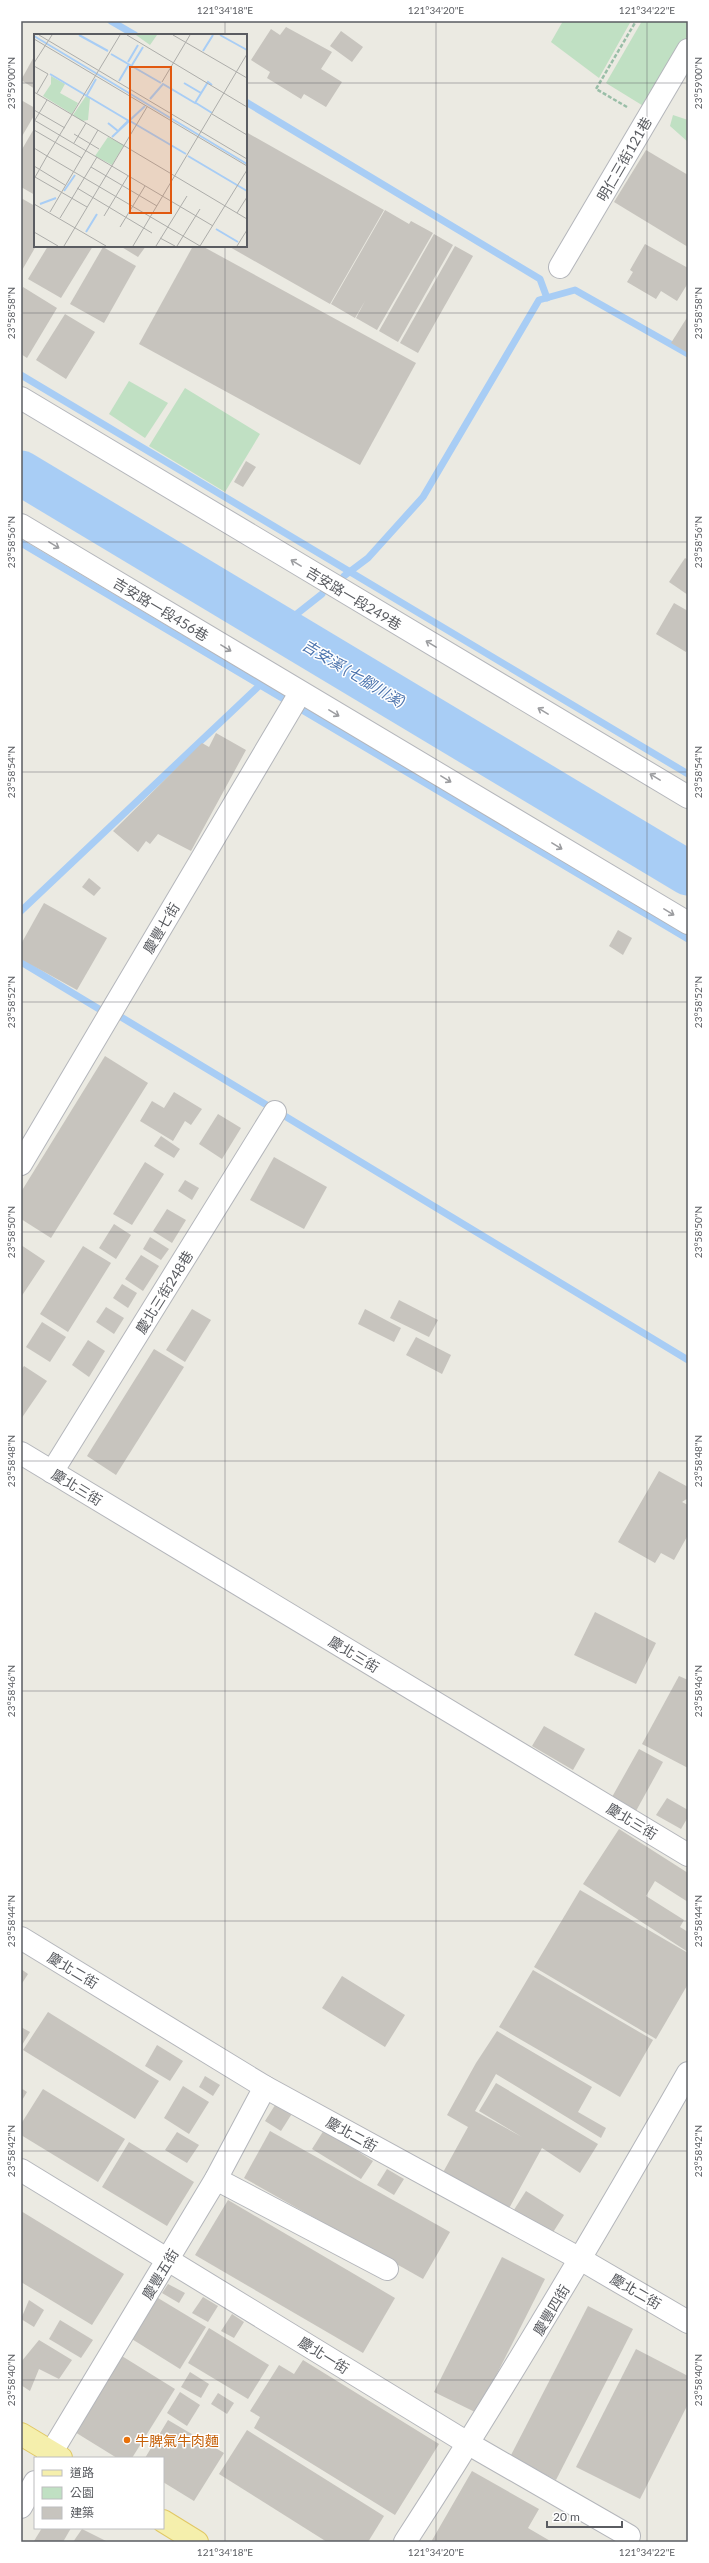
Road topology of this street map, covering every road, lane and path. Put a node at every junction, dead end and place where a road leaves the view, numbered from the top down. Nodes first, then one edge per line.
1 (636, 21) edge
2 (688, 50) edge
3 (647, 119) junction
4 (560, 267) dead end
5 (21, 398) edge
6 (21, 525) edge
7 (300, 693) junction
8 (688, 797) edge
9 (688, 923) edge
10 (275, 1112) dead end
11 (21, 1164) edge
12 (21, 1453) edge
13 (52, 1472) junction
14 (688, 1855) edge
15 (21, 1938) edge
16 (688, 2073) edge
17 (265, 2087) junction
18 (21, 2170) edge
19 (216, 2179) junction
20 (169, 2259) junction
21 (582, 2260) junction
22 (387, 2269) dead end
23 (688, 2322) edge
24 (21, 2434) edge
25 (469, 2444) junction
26 (54, 2456) edge
27 (34, 2484) edge
28 (21, 2508) edge
29 (164, 2522) edge
30 (629, 2536) dead end
31 (197, 2542) edge
32 (406, 2542) edge

1 - 3 path
2 - 3 street, 明仁三街121巷
3 - 4 street, 明仁三街121巷
8 -> 5 street, 吉安路一段249巷
6 -> 7 street, 吉安路一段456巷
7 -> 9 street, 吉安路一段456巷
7 - 11 street, 慶豐七街
10 - 13 street, 慶北三街248巷
12 - 13 street, 慶北三街
13 - 14 street, 慶北三街
15 - 17 street, 慶北二街
16 - 21 street, 慶豐四街
17 - 19 street, 慶豐五街
17 - 21 street, 慶北二街
18 - 20 street, 慶北一街
19 - 20 street, 慶豐五街
19 - 22 street
20 - 25 street, 慶北一街
20 - 26 street, 慶豐五街
21 - 23 street, 慶北二街
21 - 25 street, 慶豐四街
24 - 26 main road
25 - 30 street, 慶北一街
25 - 32 street, 慶豐四街
27 - 28 street
29 - 31 main road

